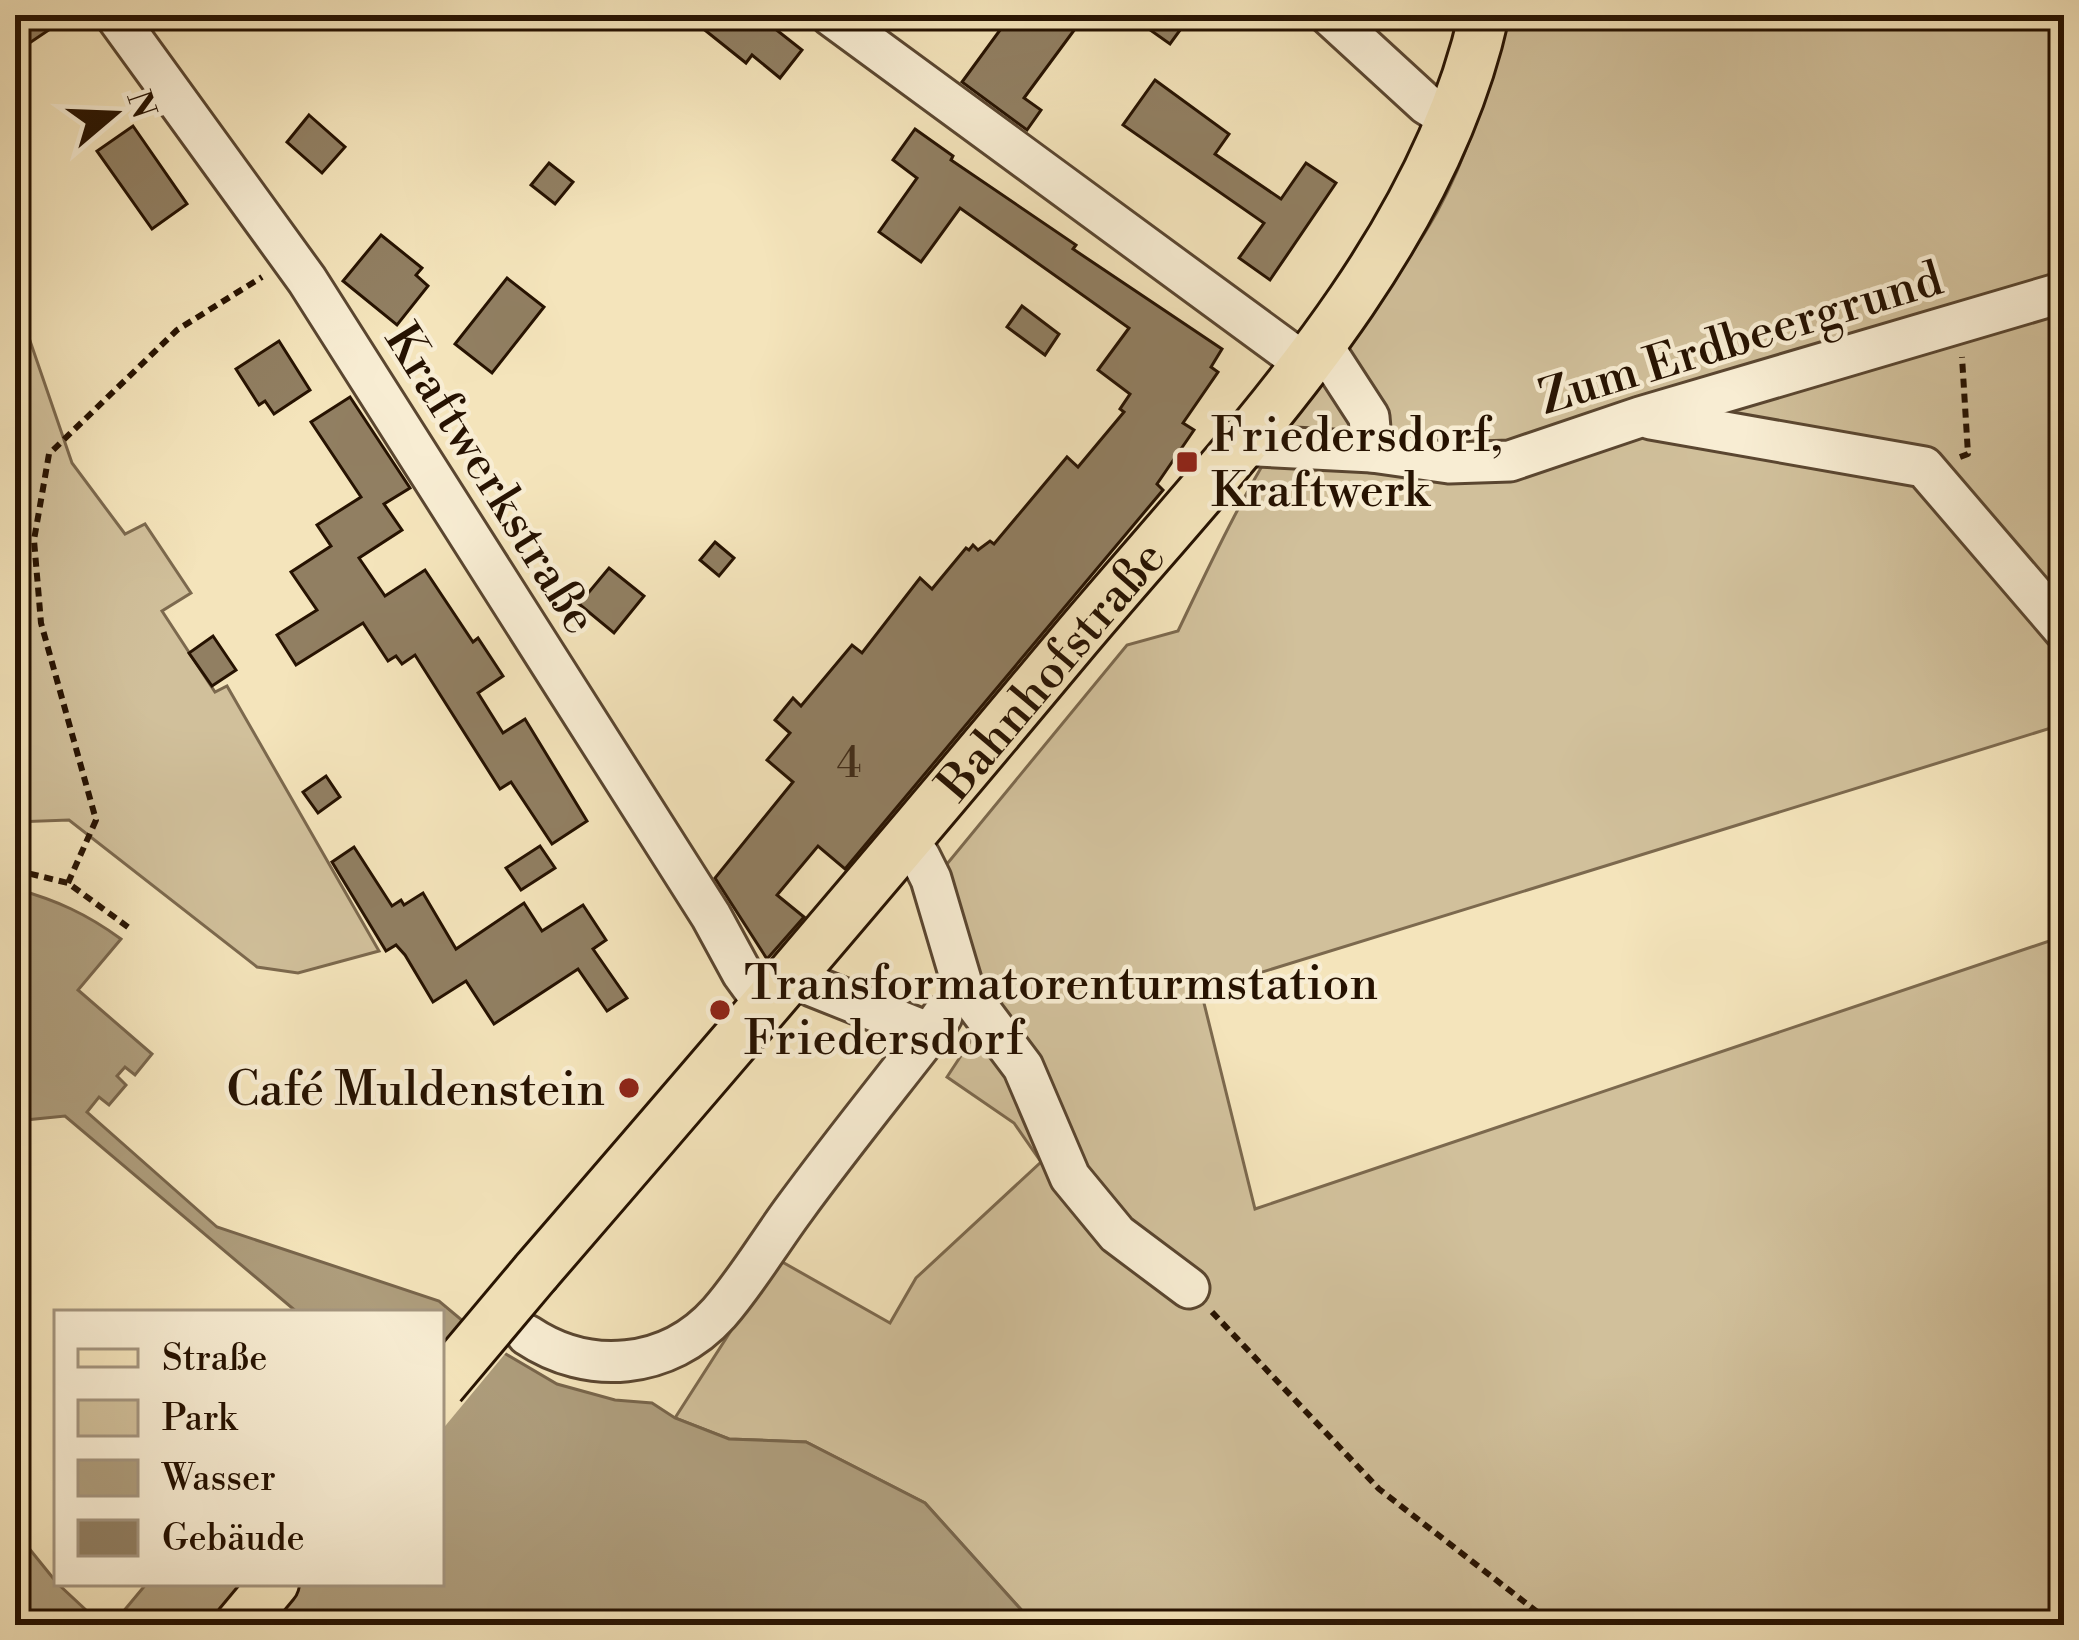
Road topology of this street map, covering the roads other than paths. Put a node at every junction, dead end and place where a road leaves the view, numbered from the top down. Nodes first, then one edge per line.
1 (115, 15) edge
2 (830, 15) edge
3 (1329, 15) edge
4 (1484, 15) edge
5 (1453, 121) junction
6 (2064, 292) edge
7 (1313, 353) junction
8 (1640, 417) junction
9 (1238, 445) junction
10 (1372, 452) junction
11 (2064, 630) edge
12 (904, 844) junction
13 (963, 987) junction
14 (780, 989) junction
15 (930, 1033) junction
16 (1189, 1288) road end
17 (527, 1335) dead end
18 (444, 1381) edge
19 (272, 1586) edge
20 (239, 1625) edge

1 - 14 street, Kraftwerkstraße
2 - 7 street
3 - 5 street
4 - 5 main road, Bahnhofstraße
5 - 7 main road, Bahnhofstraße
6 - 8 street, Zum Erdbeergrund
7 - 9 main road, Bahnhofstraße
7 - 10 street
8 - 10 street, Zum Erdbeergrund
8 - 11 street
9 - 10 street, Zum Erdbeergrund
9 - 12 main road, Bahnhofstraße
12 - 13 street
12 - 14 main road, Bahnhofstraße
13 - 15 street
13 - 16 street
14 - 15 street
14 - 18 main road, Bahnhofstraße, bridge
15 - 17 street
19 - 20 main road

